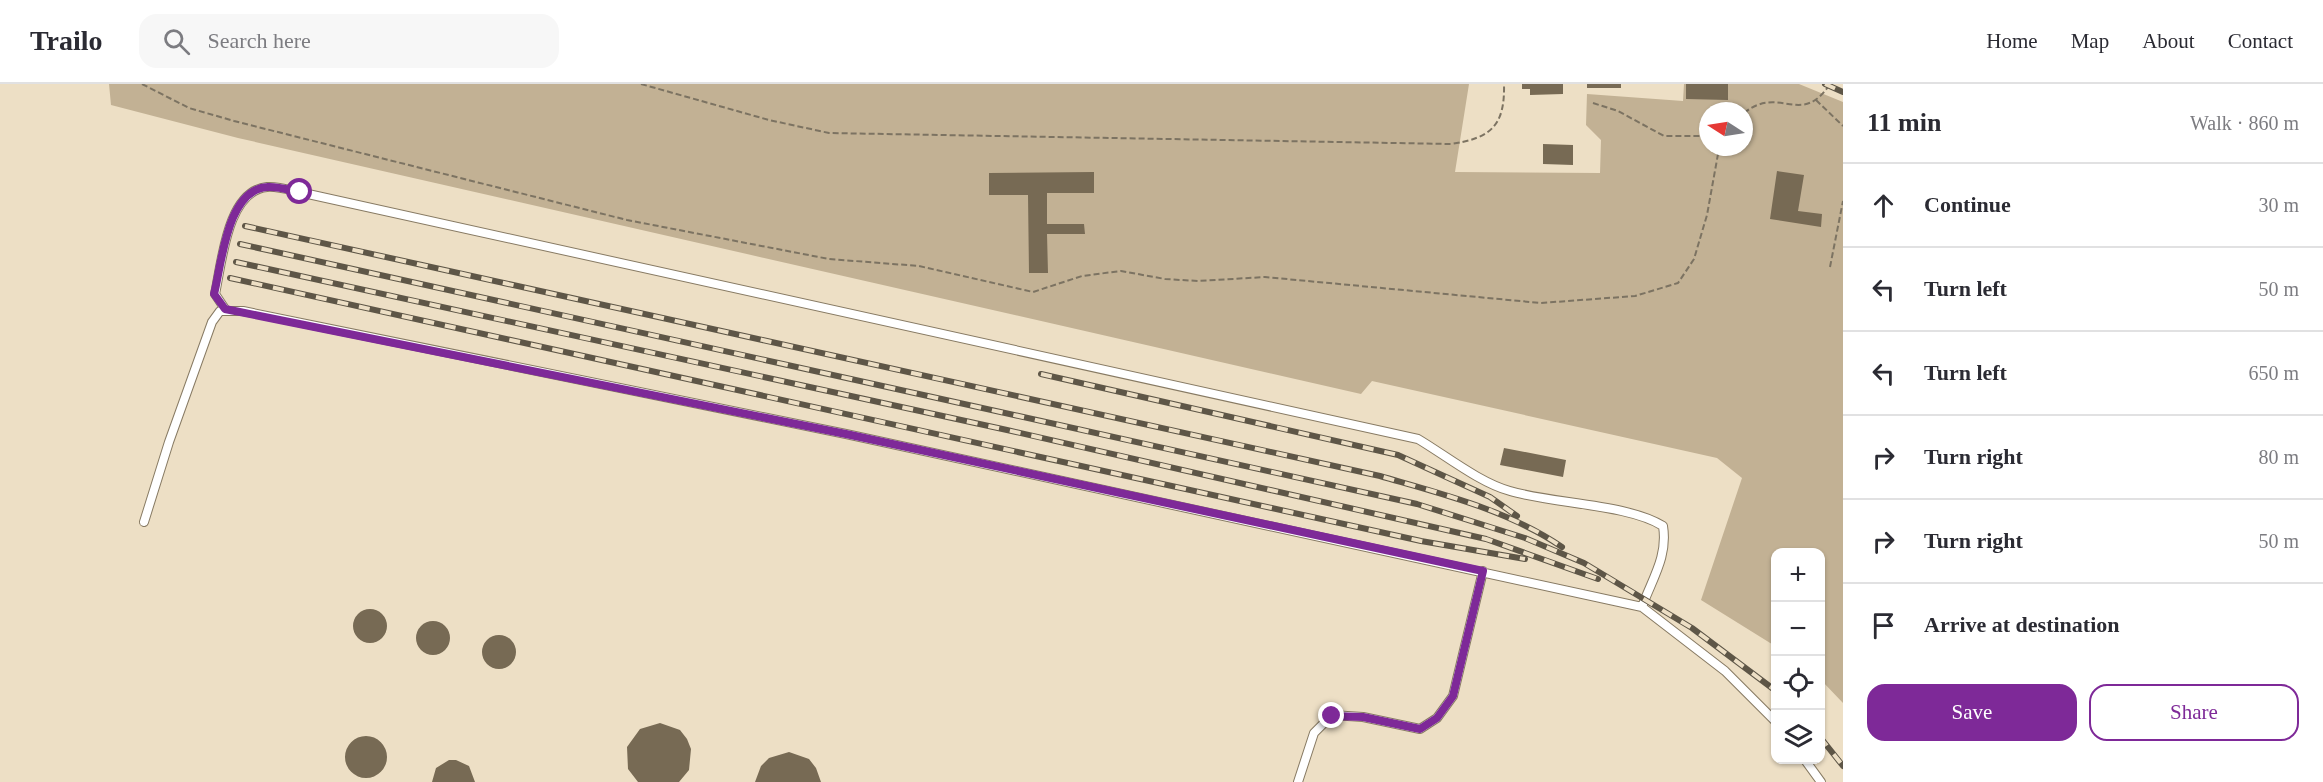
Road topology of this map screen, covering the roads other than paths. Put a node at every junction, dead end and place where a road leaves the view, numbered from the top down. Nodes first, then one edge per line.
1 (225, 309) junction
2 (144, 522) dead end
3 (1483, 571) junction
4 (1642, 606) junction
5 (1771, 717) edge
6 (1808, 764) edge
7 (1298, 782) edge
8 (1821, 782) edge

1 - 2 lane
1 - 3 lane
1 - 4 lane
3 - 4 lane
3 - 7 lane
4 - 5 lane
6 - 8 lane

